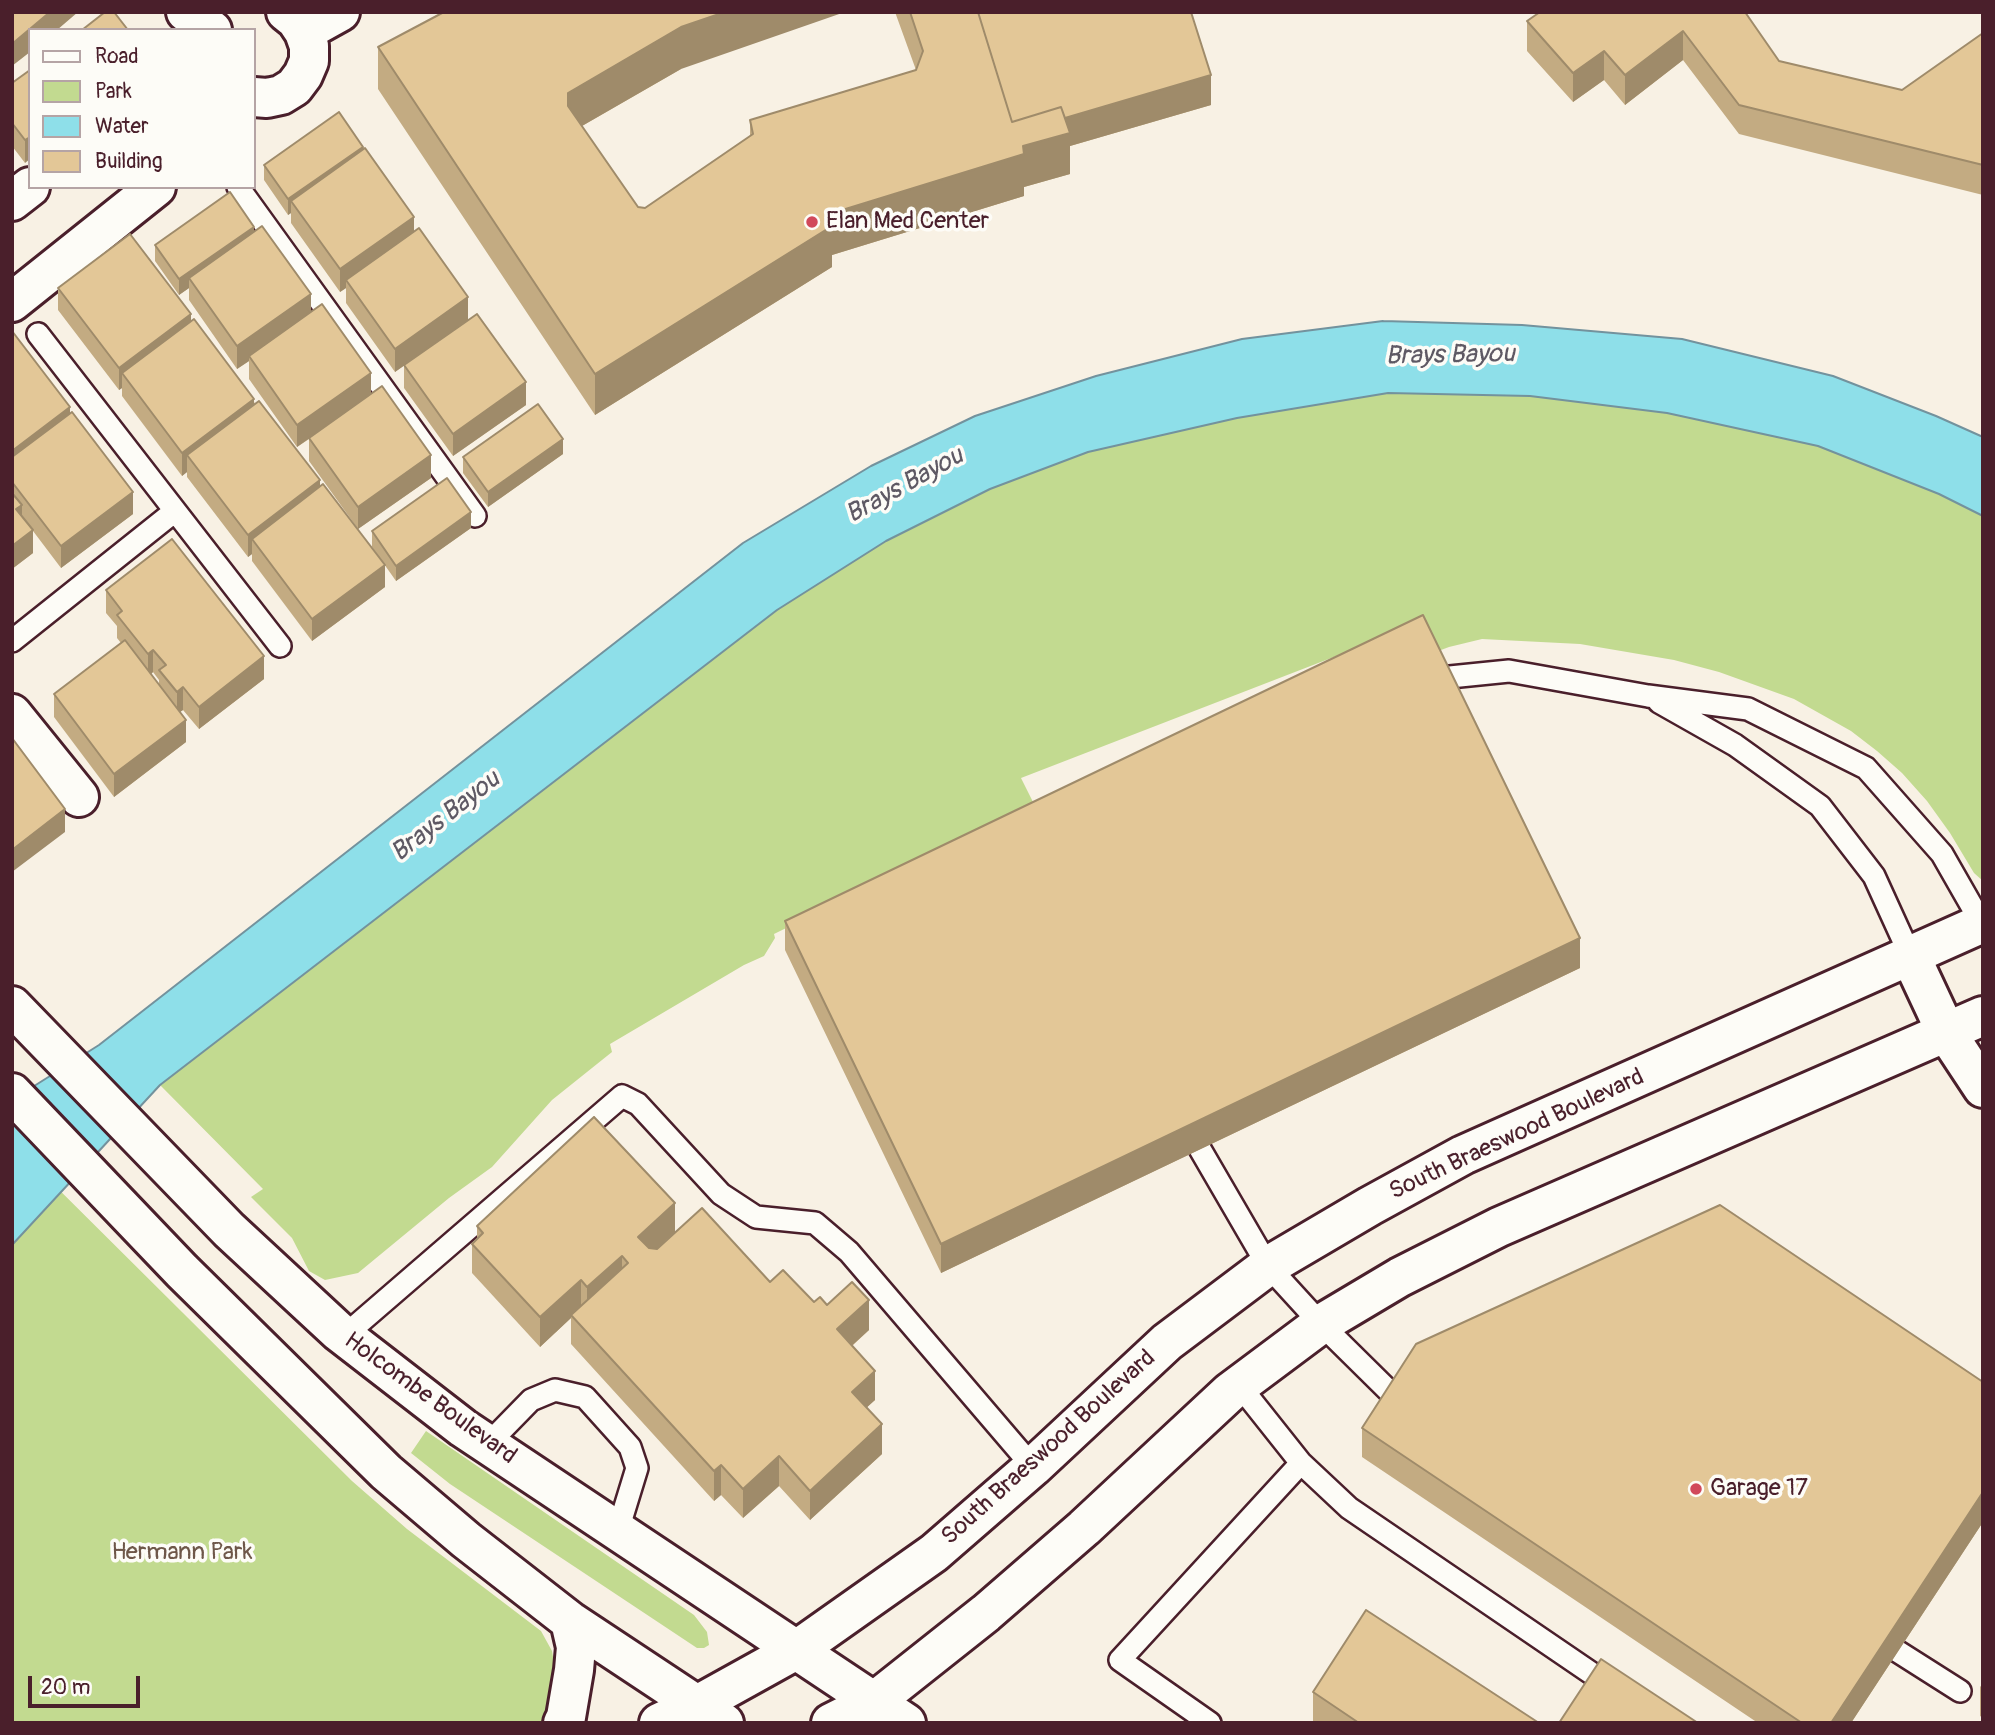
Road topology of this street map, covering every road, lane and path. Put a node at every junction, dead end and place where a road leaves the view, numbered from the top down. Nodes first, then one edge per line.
1 (186, 12) edge
2 (241, 12) edge
3 (340, 12) edge
4 (295, 22) edge
5 (209, 28) edge
6 (225, 28) edge
7 (256, 97) edge
8 (28, 189) edge
9 (153, 189) edge
10 (239, 189) edge
11 (12, 201) edge
12 (12, 302) edge
13 (38, 334) dead end
14 (175, 510) junction
15 (475, 516) dead end
16 (12, 641) edge
17 (280, 646) dead end
18 (1440, 678) edge
19 (1648, 696) junction
20 (12, 714) edge
21 (79, 797) dead end
22 (1982, 924) edge
23 (1910, 955) junction
24 (12, 1006) edge
25 (1983, 1016) edge
26 (1946, 1032) junction
27 (1983, 1088) edge
28 (12, 1093) edge
29 (1200, 1149) edge
30 (1268, 1266) junction
31 (1321, 1324) junction
32 (344, 1336) junction
33 (1239, 1385) junction
34 (1399, 1401) edge
35 (488, 1444) junction
36 (1301, 1463) junction
37 (1033, 1468) junction
38 (618, 1530) junction
39 (570, 1621) junction
40 (798, 1649) junction
41 (1897, 1651) edge
42 (1597, 1678) edge
43 (1960, 1691) dead end
44 (875, 1701) junction
45 (710, 1714) edge
46 (563, 1723) edge
47 (659, 1723) edge
48 (831, 1723) edge
49 (906, 1723) edge
50 (1210, 1723) edge

1 - 5 main road
2 - 6 main road
3 - 4 main road
4 - 7 main road
8 - 11 main road
9 - 12 main road
10 - 15 lane
13 - 14 lane
14 - 16 lane
14 - 17 lane
18 - 19 lane
19 - 22 lane
19 - 23 lane
20 - 21 main road
22 - 23 main road, South Braeswood Boulevard
23 - 26 main road
23 - 30 main road, South Braeswood Boulevard
24 - 32 main road, Holcombe Boulevard
25 - 26 main road
26 - 27 main road
26 - 31 main road
28 - 39 main road
29 - 30 lane
30 - 31 lane
30 - 37 main road, South Braeswood Boulevard
31 - 33 main road
31 - 34 lane
32 - 35 main road, Holcombe Boulevard
32 - 37 lane
33 - 36 lane
33 - 44 main road
35 - 38 main road, Holcombe Boulevard
35 - 38 lane
36 - 42 lane
36 - 50 lane
37 - 40 main road, South Braeswood Boulevard
38 - 40 main road, Holcombe Boulevard
39 - 45 main road
39 - 46 main road
40 - 44 main road, Holcombe Boulevard
40 - 45 main road, South Braeswood Boulevard
41 - 43 lane
44 - 48 main road
44 - 49 main road, Holcombe Boulevard
45 - 47 main road, South Braeswood Boulevard

